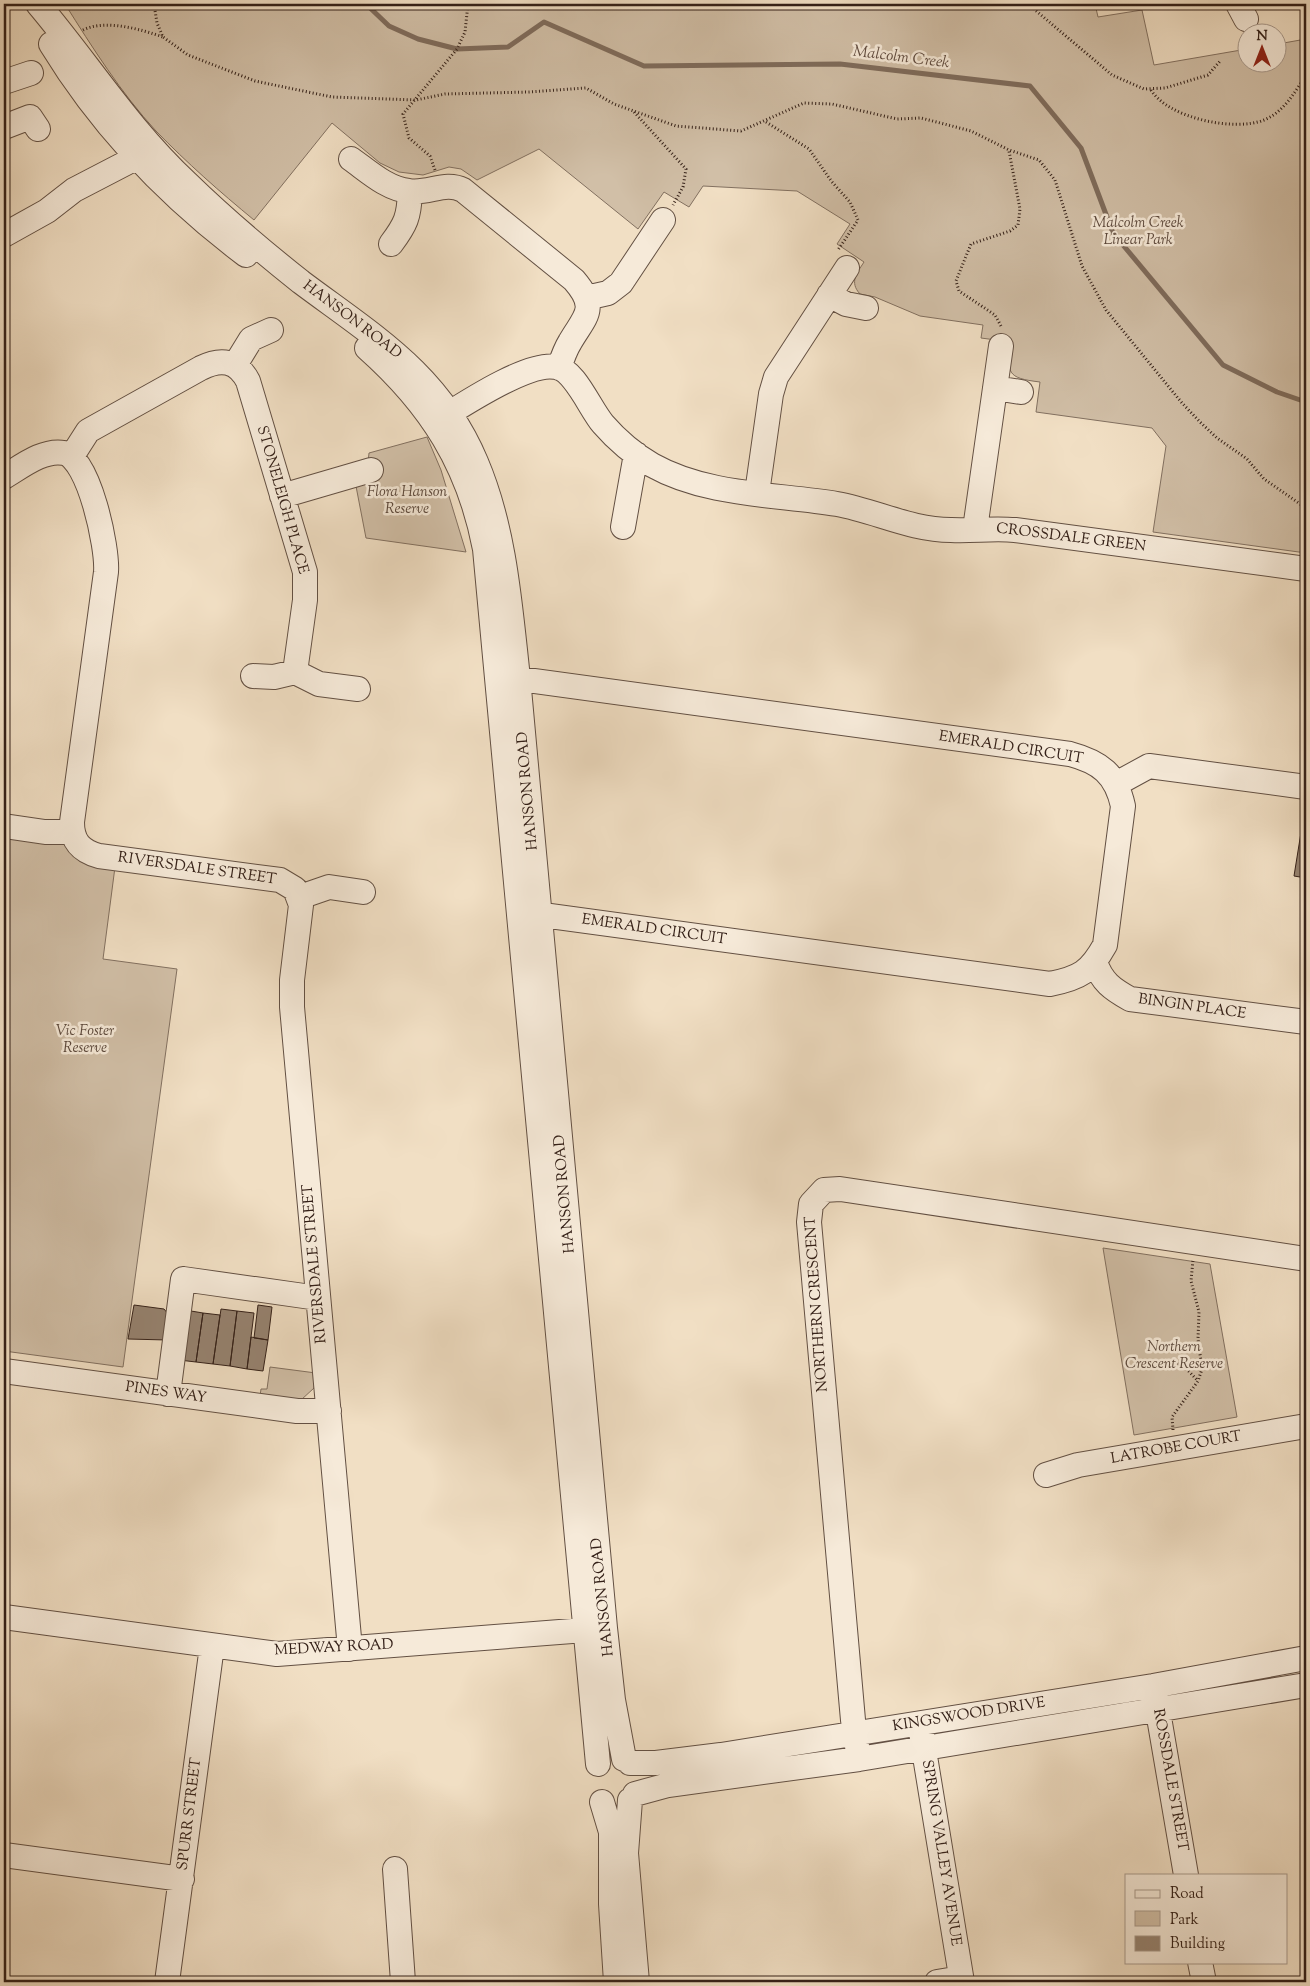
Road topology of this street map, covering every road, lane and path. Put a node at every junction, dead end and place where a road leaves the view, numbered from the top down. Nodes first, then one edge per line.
1 (32, 4) edge
2 (38, 4) edge
3 (154, 4) edge
4 (1028, 4) edge
5 (468, 6) edge
6 (163, 37) junction
7 (66, 40) junction
8 (1220, 60) dead end
9 (31, 73) dead end
10 (1306, 76) edge
11 (4, 82) edge
12 (1150, 89) junction
13 (416, 100) junction
14 (632, 110) junction
15 (766, 122) junction
16 (4, 127) edge
17 (38, 129) dead end
18 (118, 135) junction
19 (1009, 150) junction
20 (150, 158) junction
21 (351, 159) dead end
22 (102, 175) junction
23 (440, 187) junction
24 (410, 192) junction
25 (47, 211) junction
26 (663, 220) joint
27 (4, 235) edge
28 (391, 244) dead end
29 (846, 268) joint
30 (828, 295) junction
31 (586, 298) junction
32 (866, 308) dead end
33 (271, 330) dead end
34 (1000, 346) joint
35 (234, 365) junction
36 (548, 368) junction
37 (995, 388) junction
38 (1021, 392) dead end
39 (447, 425) junction
40 (636, 454) junction
41 (72, 456) junction
42 (370, 470) dead end
43 (4, 476) edge
44 (757, 493) junction
45 (282, 496) junction
46 (1306, 508) edge
47 (623, 527) dead end
48 (975, 528) junction
49 (1306, 569) edge
50 (295, 672) junction
51 (253, 676) dead end
52 (507, 677) junction
53 (358, 689) dead end
54 (1116, 784) junction
55 (1306, 786) edge
56 (4, 826) edge
57 (72, 832) junction
58 (363, 892) dead end
59 (300, 897) junction
60 (529, 916) junction
61 (1095, 962) junction
62 (1306, 1022) edge
63 (1306, 1259) edge
64 (1193, 1260) dead end
65 (318, 1298) junction
66 (1167, 1364) dead end
67 (4, 1371) edge
68 (1198, 1380) junction
69 (168, 1394) junction
70 (329, 1411) junction
71 (1306, 1426) edge
72 (1173, 1431) dead end
73 (1046, 1475) dead end
74 (4, 1617) edge
75 (594, 1629) junction
76 (212, 1646) junction
77 (350, 1649) junction
78 (1306, 1658) edge
79 (1306, 1685) edge
80 (1153, 1686) junction
81 (1158, 1710) junction
82 (920, 1723) junction
83 (854, 1733) junction
84 (924, 1748) junction
85 (721, 1755) junction
86 (859, 1758) junction
87 (627, 1761) junction
88 (598, 1764) junction
89 (724, 1778) junction
90 (633, 1797) junction
91 (602, 1802) junction
92 (4, 1855) edge
93 (395, 1870) dead end
94 (1186, 1874) edge
95 (182, 1879) junction
96 (1200, 1964) edge
97 (962, 1980) edge
98 (168, 1982) edge
99 (403, 1982) edge
100 (616, 1982) edge
101 (638, 1982) edge
102 (937, 1982) edge
103 (1204, 1982) edge

1 - 18 street, HANSON ROAD
2 - 7 street, HANSON ROAD
3 - 6 path
4 - 12 path
5 - 13 path
6 - 7 path
6 - 13 path
7 - 20 street, HANSON ROAD
8 - 12 path
9 - 11 street
10 - 12 path
13 - 14 path
13 - 23 path
14 - 15 path
14 - 26 path
15 - 19 path
15 - 29 path
16 - 17 street
18 - 20 street, HANSON ROAD
18 - 22 street
19 - 34 path
19 - 46 path
20 - 22 street
20 - 25 street
20 - 39 street, HANSON ROAD
21 - 24 street
22 - 25 street
23 - 24 street
23 - 31 street
24 - 28 street
25 - 27 street
26 - 31 street
29 - 30 street
30 - 32 street
30 - 44 street
31 - 36 street
33 - 35 street
34 - 37 street
35 - 41 street
35 - 45 street, STONELEIGH PLACE
36 - 39 street
36 - 40 street, CROSSDALE GREEN
37 - 38 street
37 - 48 street
39 - 52 street, HANSON ROAD
40 - 44 street, CROSSDALE GREEN
40 - 47 street
41 - 43 street
41 - 57 street
42 - 45 street
44 - 48 street, CROSSDALE GREEN
45 - 50 street, STONELEIGH PLACE
48 - 49 street, CROSSDALE GREEN
50 - 51 street
50 - 53 street
52 - 54 street, EMERALD CIRCUIT
52 - 60 street, HANSON ROAD
54 - 55 street
54 - 61 street, EMERALD CIRCUIT
56 - 57 street
57 - 59 street, RIVERSDALE STREET
58 - 59 street
59 - 65 street, RIVERSDALE STREET
60 - 61 street, EMERALD CIRCUIT
60 - 75 street, HANSON ROAD
61 - 62 street, BINGIN PLACE
63 - 83 street, NORTHERN CRESCENT
64 - 68 path
65 - 69 street
65 - 70 street, RIVERSDALE STREET
66 - 68 path
67 - 69 street, PINES WAY
68 - 72 path
69 - 70 street, PINES WAY
70 - 77 street, RIVERSDALE STREET
71 - 73 street, LATROBE COURT
74 - 76 street, MEDWAY ROAD
75 - 77 street, MEDWAY ROAD
75 - 87 street, HANSON ROAD
75 - 88 street, HANSON ROAD
76 - 77 street, MEDWAY ROAD
76 - 95 street, SPURR STREET
78 - 80 street, KINGSWOOD DRIVE
79 - 81 street, KINGSWOOD DRIVE
80 - 81 street, ROSSDALE STREET
80 - 82 street, KINGSWOOD DRIVE
81 - 84 street, KINGSWOOD DRIVE
81 - 94 street, ROSSDALE STREET
82 - 83 street, KINGSWOOD DRIVE
82 - 84 street, SPRING VALLEY AVENUE
83 - 85 street, KINGSWOOD DRIVE
83 - 86 street, NORTHERN CRESCENT
84 - 86 street, KINGSWOOD DRIVE
84 - 97 street, SPRING VALLEY AVENUE
85 - 87 street, KINGSWOOD DRIVE
85 - 89 street
86 - 89 street, KINGSWOOD DRIVE
87 - 88 street
87 - 90 street
88 - 91 street
89 - 90 street, KINGSWOOD DRIVE
90 - 91 street
90 - 101 street
91 - 100 street
92 - 95 street
93 - 99 street
95 - 98 street, SPURR STREET
96 - 103 street
97 - 102 street

